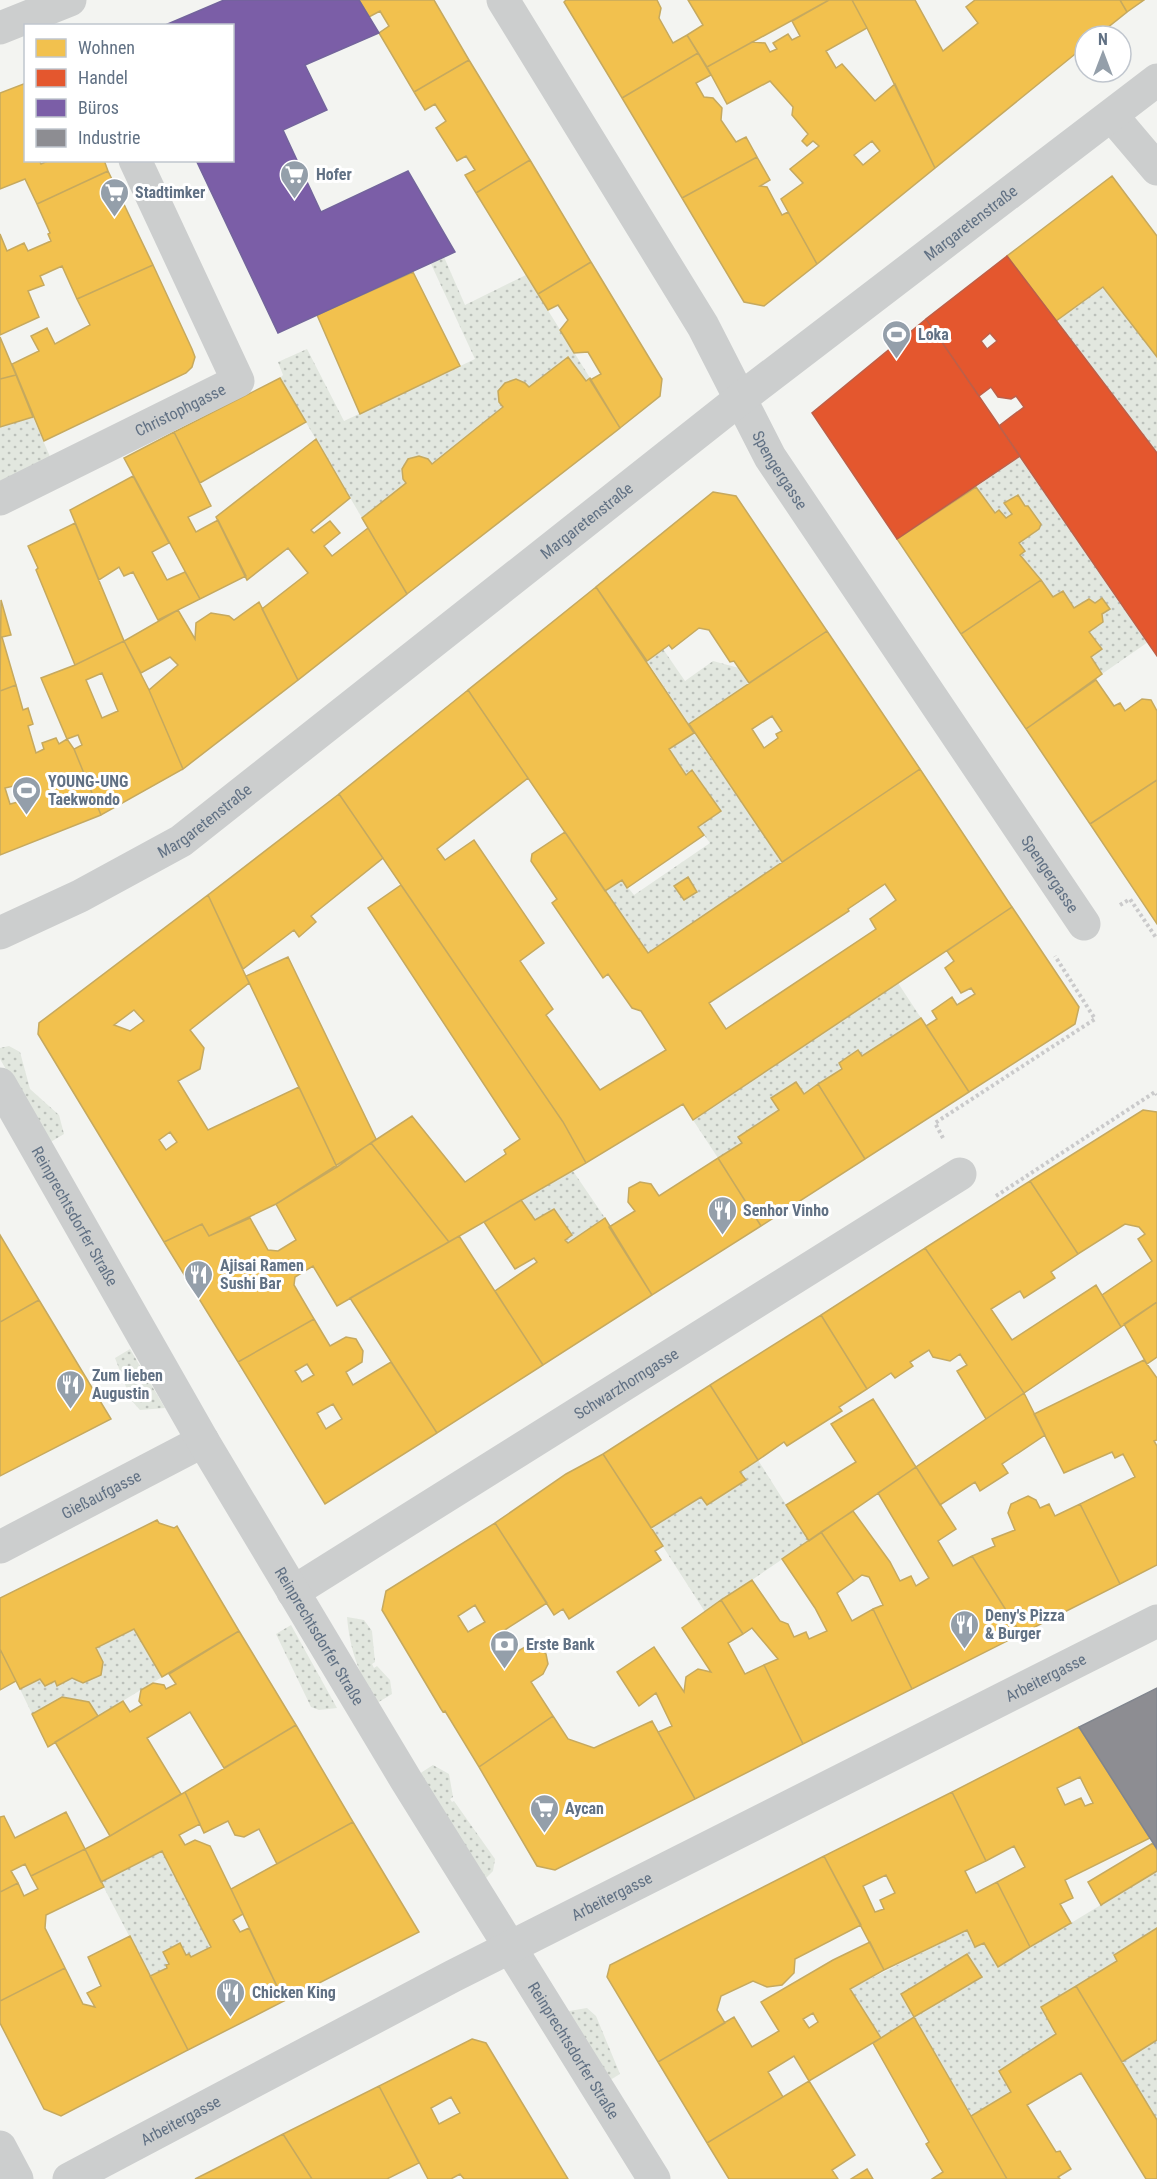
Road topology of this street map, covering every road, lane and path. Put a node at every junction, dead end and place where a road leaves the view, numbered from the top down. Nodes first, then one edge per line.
1 (503, 0) edge
2 (68, 10) edge
3 (0, 28) edge
4 (1157, 80) edge
5 (1112, 116) junction
6 (136, 162) edge
7 (1157, 169) edge
8 (740, 399) junction
9 (0, 499) edge
10 (1084, 924) joint
11 (0, 933) edge
12 (0, 1084) edge
13 (1157, 1095) edge
14 (960, 1174) junction
15 (203, 1441) junction
16 (0, 1547) edge
17 (293, 1592) junction
18 (1157, 1621) edge
19 (510, 1948) junction
20 (0, 2147) edge
21 (17, 2179) edge
22 (69, 2179) edge
23 (654, 2179) edge

1 - 8 street, Spengergasse
2 - 3 street
4 - 5 street, Margaretenstraße
5 - 7 street
5 - 8 street, Margaretenstraße
6 - 9 street, Christophgasse
8 - 10 street, Spengergasse
8 - 11 street, Margaretenstraße
10 - 14 path
12 - 15 street, Reinprechtsdorfer Straße
13 - 14 path
14 - 17 street, Schwarzhorngasse
15 - 16 street, Gießaufgasse
15 - 17 street, Reinprechtsdorfer Straße
17 - 19 street, Reinprechtsdorfer Straße
18 - 19 street, Arbeitergasse
19 - 22 street, Arbeitergasse
19 - 23 street, Reinprechtsdorfer Straße
20 - 21 street

